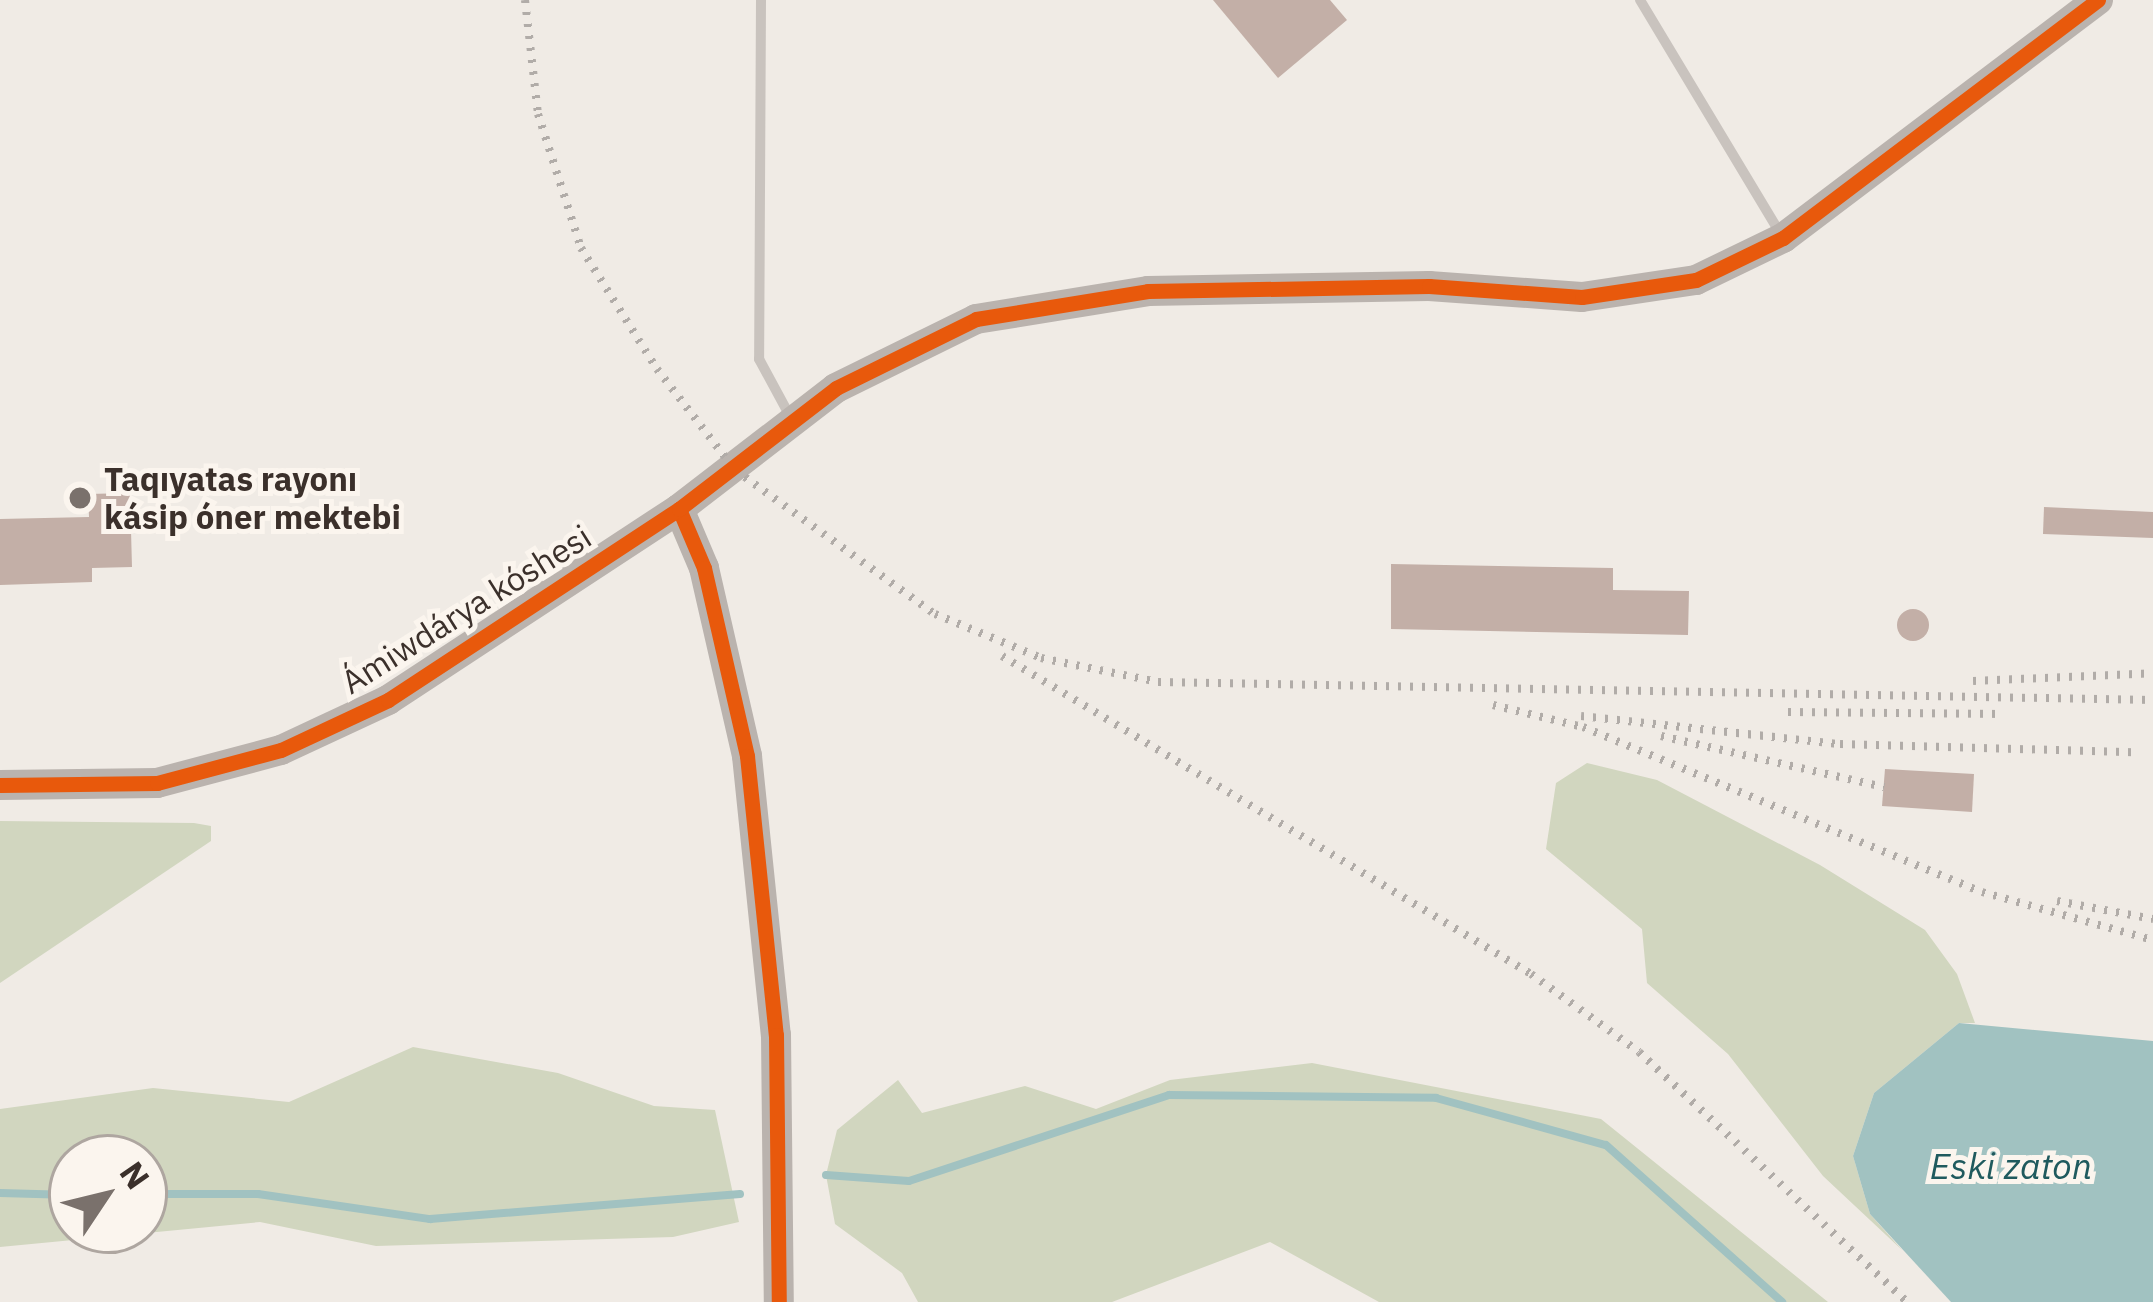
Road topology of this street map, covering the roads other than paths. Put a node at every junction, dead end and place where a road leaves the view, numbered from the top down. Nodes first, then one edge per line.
1 (760, 0) edge
2 (1640, 0) edge
3 (2098, 0) edge
4 (1783, 238) junction
5 (792, 420) junction
6 (679, 509) junction
7 (0, 785) edge
8 (778, 1302) edge

1 - 5 lane
2 - 4 lane
3 - 4 street, Ámiwdárya kóshesi
4 - 5 street, Ámiwdárya kóshesi
5 - 6 street, Ámiwdárya kóshesi
6 - 7 street, Ámiwdárya kóshesi
6 - 8 street

